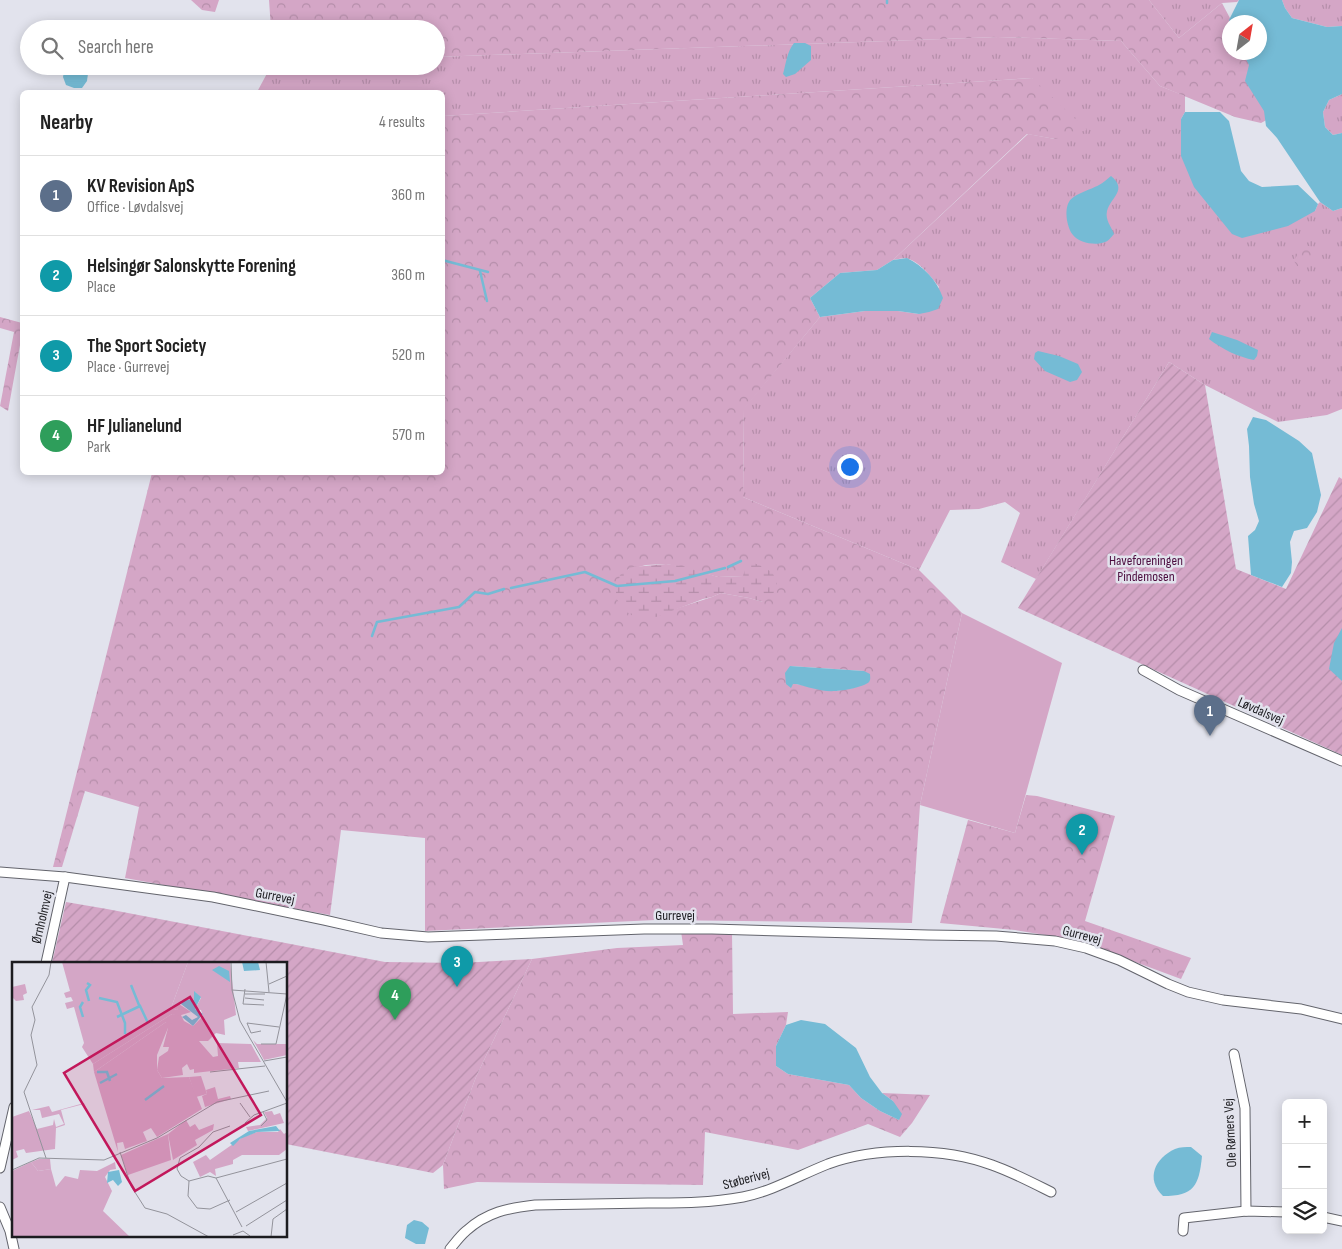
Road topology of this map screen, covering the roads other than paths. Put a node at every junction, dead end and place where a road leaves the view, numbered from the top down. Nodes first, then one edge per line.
1 (1143, 670) dead end
2 (1342, 761) edge
3 (0, 872) edge
4 (65, 877) junction
5 (46, 962) edge
6 (1342, 1019) edge
7 (1234, 1054) dead end
8 (12, 1115) edge
9 (0, 1168) edge
10 (1051, 1192) dead end
11 (0, 1207) edge
12 (1246, 1210) junction
13 (1282, 1212) edge
14 (1327, 1218) edge
15 (1342, 1221) edge
16 (1183, 1231) dead end
17 (14, 1249) edge
18 (450, 1249) edge

1 - 2 street, Løvdalsvej
3 - 4 street, Gurrevej
4 - 5 street, Ørnholmvej
4 - 6 street, Gurrevej
7 - 12 street, Ole Rømers Vej
8 - 9 street
10 - 18 street, Støberivej
11 - 17 street
12 - 13 street
12 - 16 street
14 - 15 street

